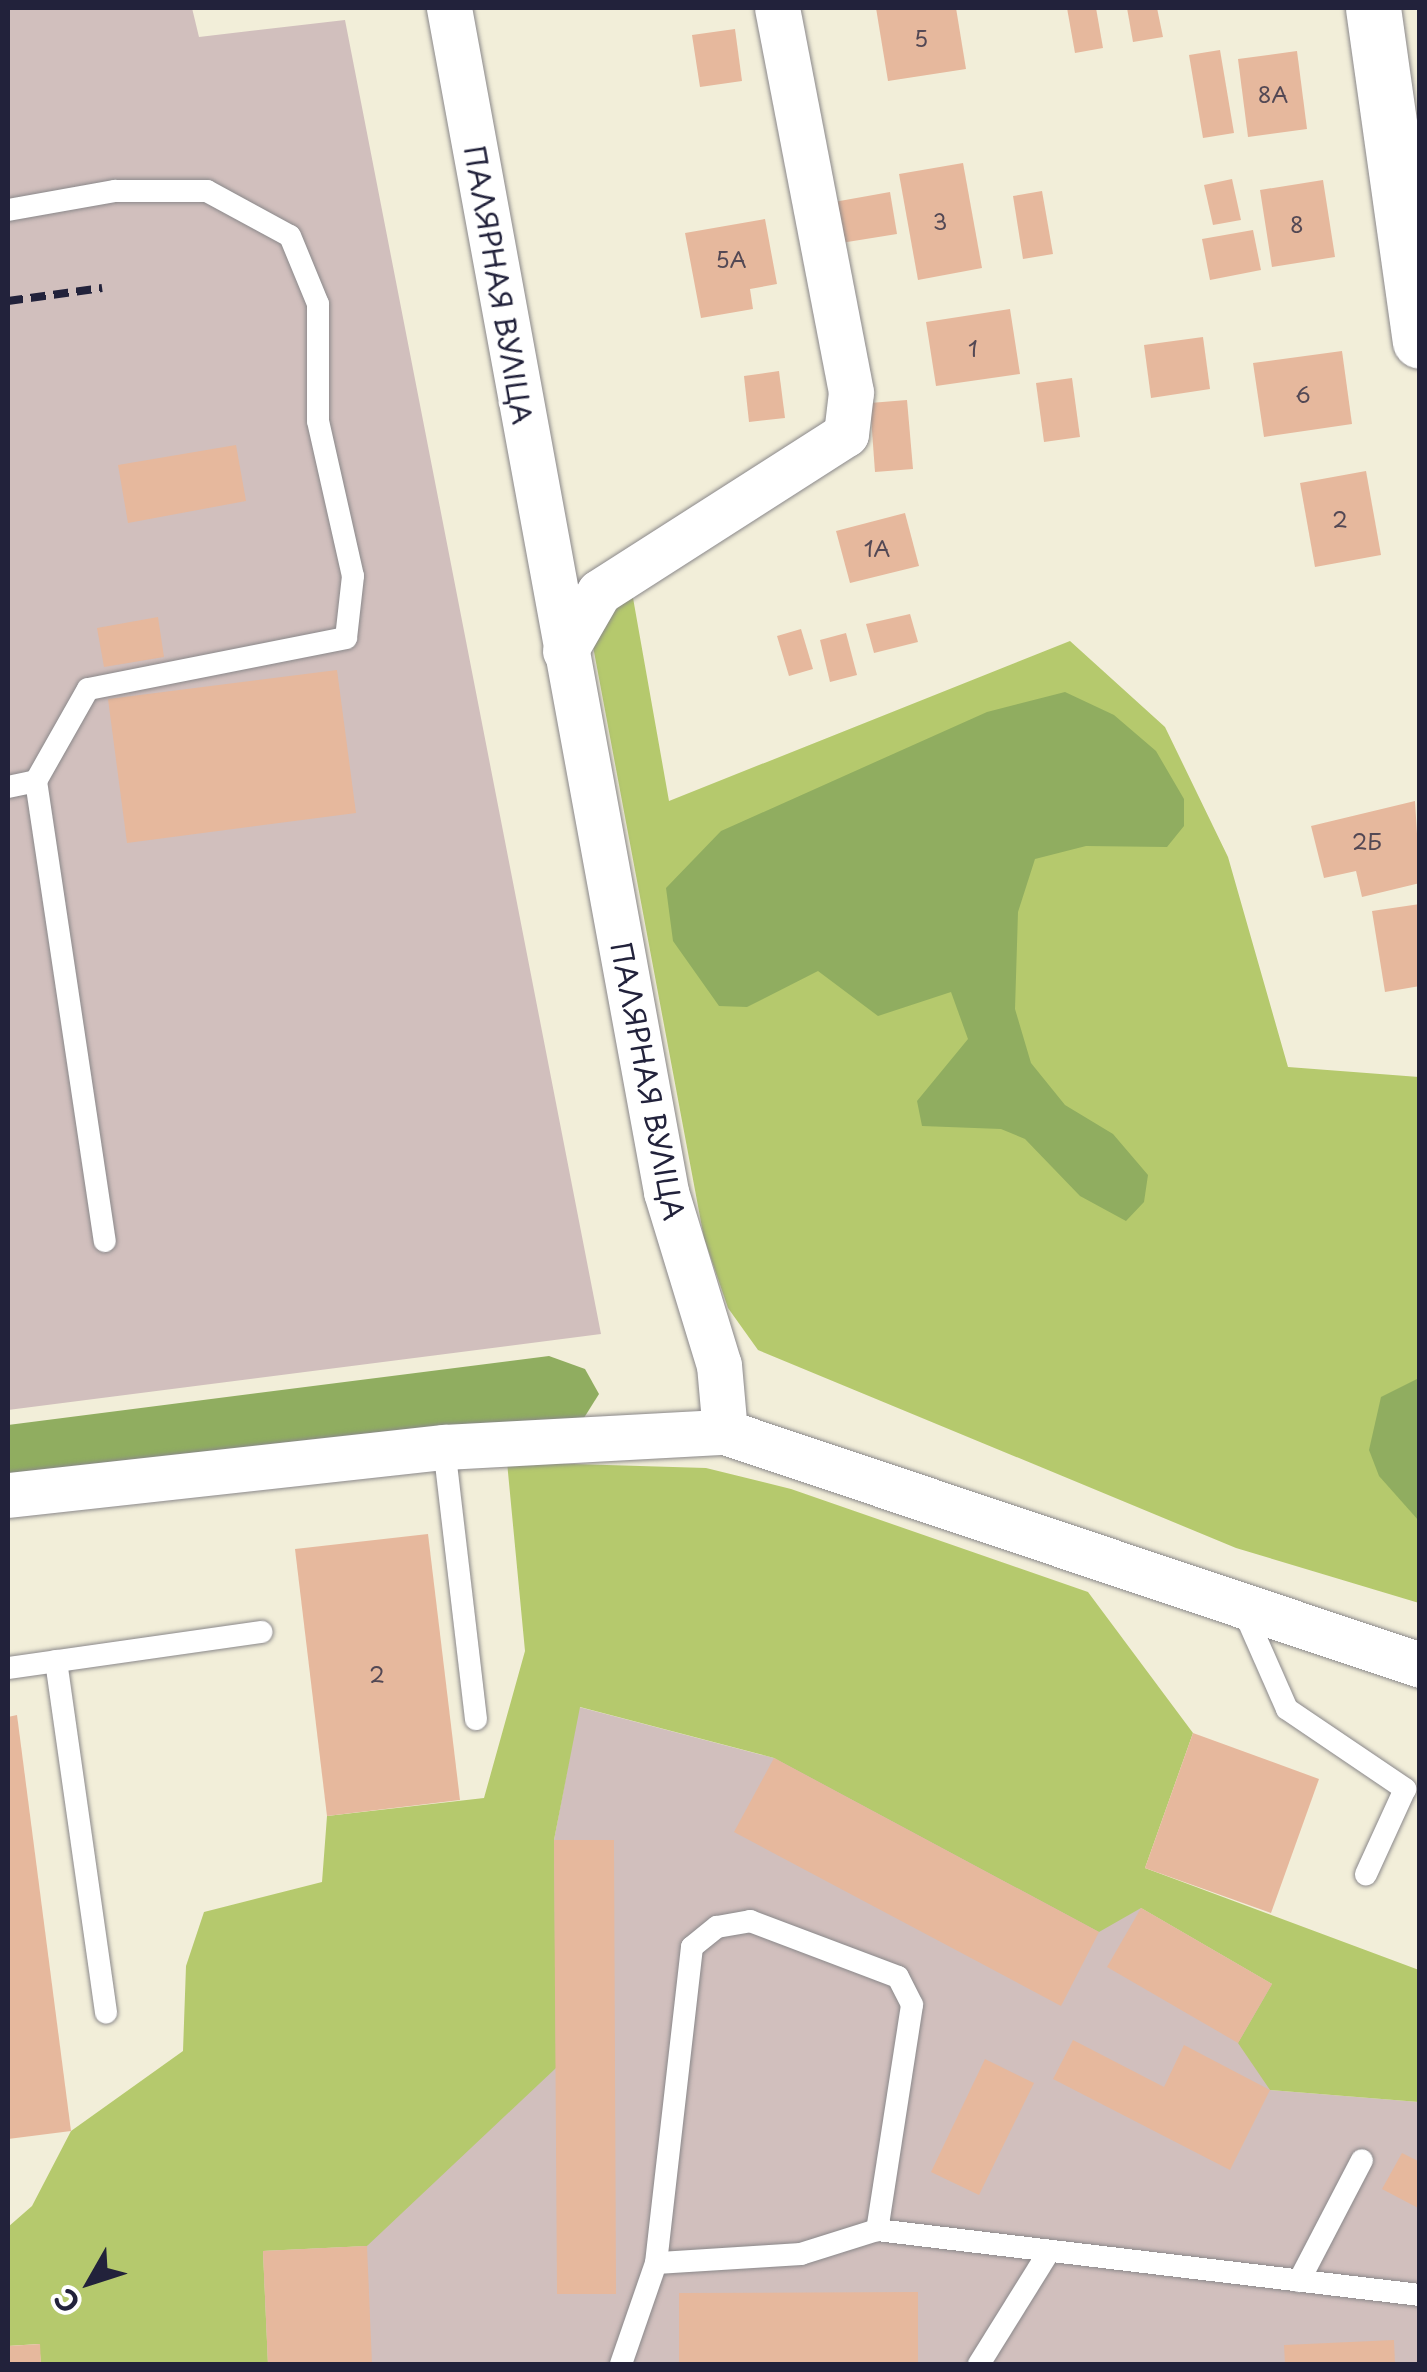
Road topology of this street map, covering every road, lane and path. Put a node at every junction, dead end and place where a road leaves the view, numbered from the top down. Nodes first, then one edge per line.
1 (449, 8) edge
2 (777, 8) edge
3 (1372, 8) edge
4 (8, 210) edge
5 (1420, 341) edge
6 (566, 650) junction
7 (36, 781) junction
8 (8, 787) edge
9 (105, 1242) dead end
10 (726, 1432) junction
11 (444, 1447) junction
12 (8, 1496) edge
13 (1239, 1600) junction
14 (262, 1632) dead end
15 (56, 1661) junction
16 (1420, 1665) edge
17 (8, 1668) edge
18 (476, 1719) dead end
19 (1366, 1874) dead end
20 (106, 2012) dead end
21 (1362, 2160) dead end
22 (877, 2230) junction
23 (1048, 2253) junction
24 (656, 2263) junction
25 (1299, 2281) junction
26 (1420, 2295) edge
27 (621, 2364) edge
28 (979, 2364) edge

1 - 6 street, ПАЛЯРНАЯ ВУЛІЦА
2 - 6 street
3 - 5 street
4 - 7 lane
6 - 10 street, ПАЛЯРНАЯ ВУЛІЦА
7 - 8 lane
7 - 9 lane
10 - 11 street
10 - 13 street
11 - 12 street
11 - 18 lane
13 - 16 street
13 - 19 lane
14 - 15 lane
15 - 17 lane
15 - 20 lane
21 - 25 lane
22 - 23 lane
22 - 24 lane
22 - 24 lane
23 - 25 lane
23 - 28 lane
24 - 27 lane
25 - 26 lane

